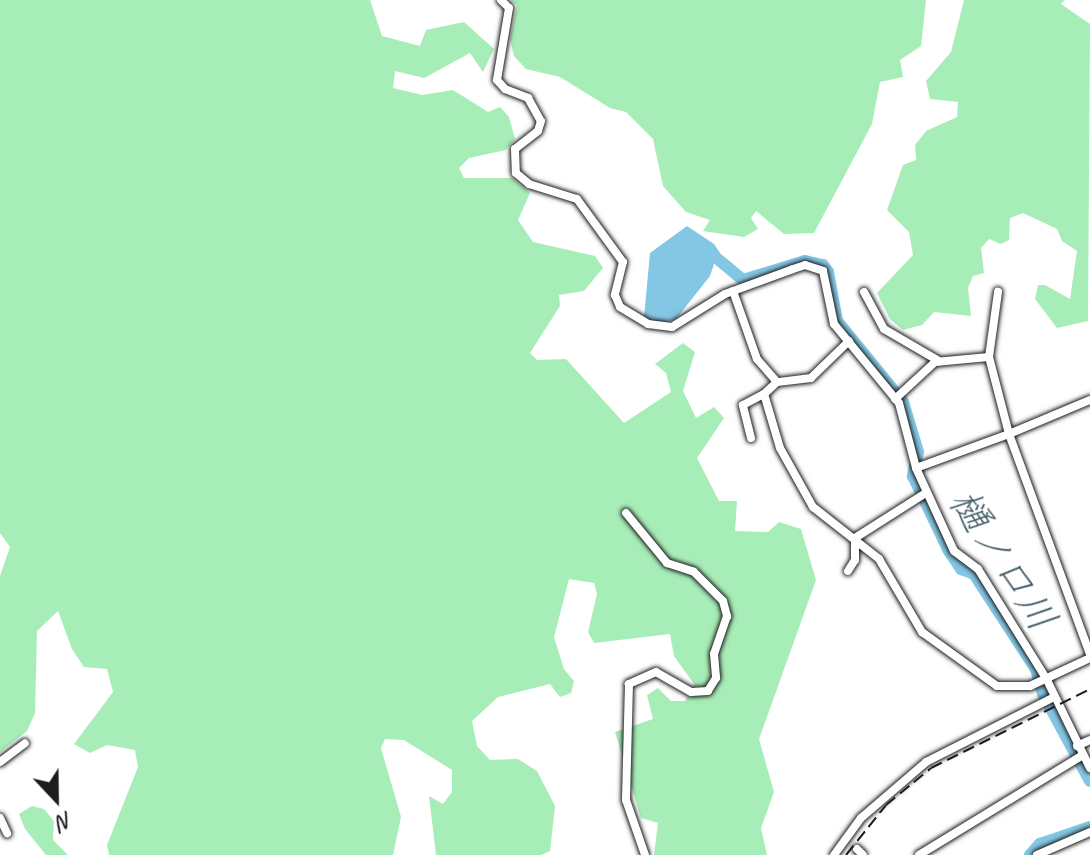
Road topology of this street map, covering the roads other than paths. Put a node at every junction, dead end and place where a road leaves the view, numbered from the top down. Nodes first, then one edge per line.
1 (501, 0) edge
2 (733, 291) junction
3 (864, 292) dead end
4 (998, 292) dead end
5 (849, 341) junction
6 (989, 357) junction
7 (940, 361) junction
8 (777, 382) junction
9 (764, 394) junction
10 (895, 399) junction
11 (1090, 400) edge
12 (1009, 434) junction
13 (751, 438) dead end
14 (916, 468) junction
15 (926, 493) junction
16 (626, 513) dead end
17 (855, 538) junction
18 (848, 571) dead end
19 (1090, 656) edge
20 (1047, 680) junction
21 (1052, 698) junction
22 (1090, 740) edge
23 (25, 743) dead end
24 (1077, 746) junction
25 (1083, 755) junction
26 (0, 762) edge
27 (1090, 768) edge
28 (0, 818) edge
29 (1090, 832) edge
30 (7, 833) dead end
31 (645, 855) edge
32 (834, 855) edge
33 (919, 855) edge
34 (1037, 855) edge

1 - 2 street
2 - 5 street
2 - 8 street
3 - 7 street
4 - 6 street
5 - 8 street
5 - 10 street
6 - 7 street
6 - 12 street
7 - 10 street
8 - 9 street
9 - 13 street
9 - 17 street
10 - 14 street
11 - 12 street
12 - 14 street
12 - 19 street
14 - 15 street
15 - 17 street
15 - 20 street
16 - 31 street
17 - 18 street
17 - 20 street
19 - 20 street
20 - 21 street
21 - 24 street
21 - 32 street
22 - 24 street
23 - 26 street
24 - 25 street
25 - 27 street
25 - 33 street
28 - 30 street
29 - 34 street

